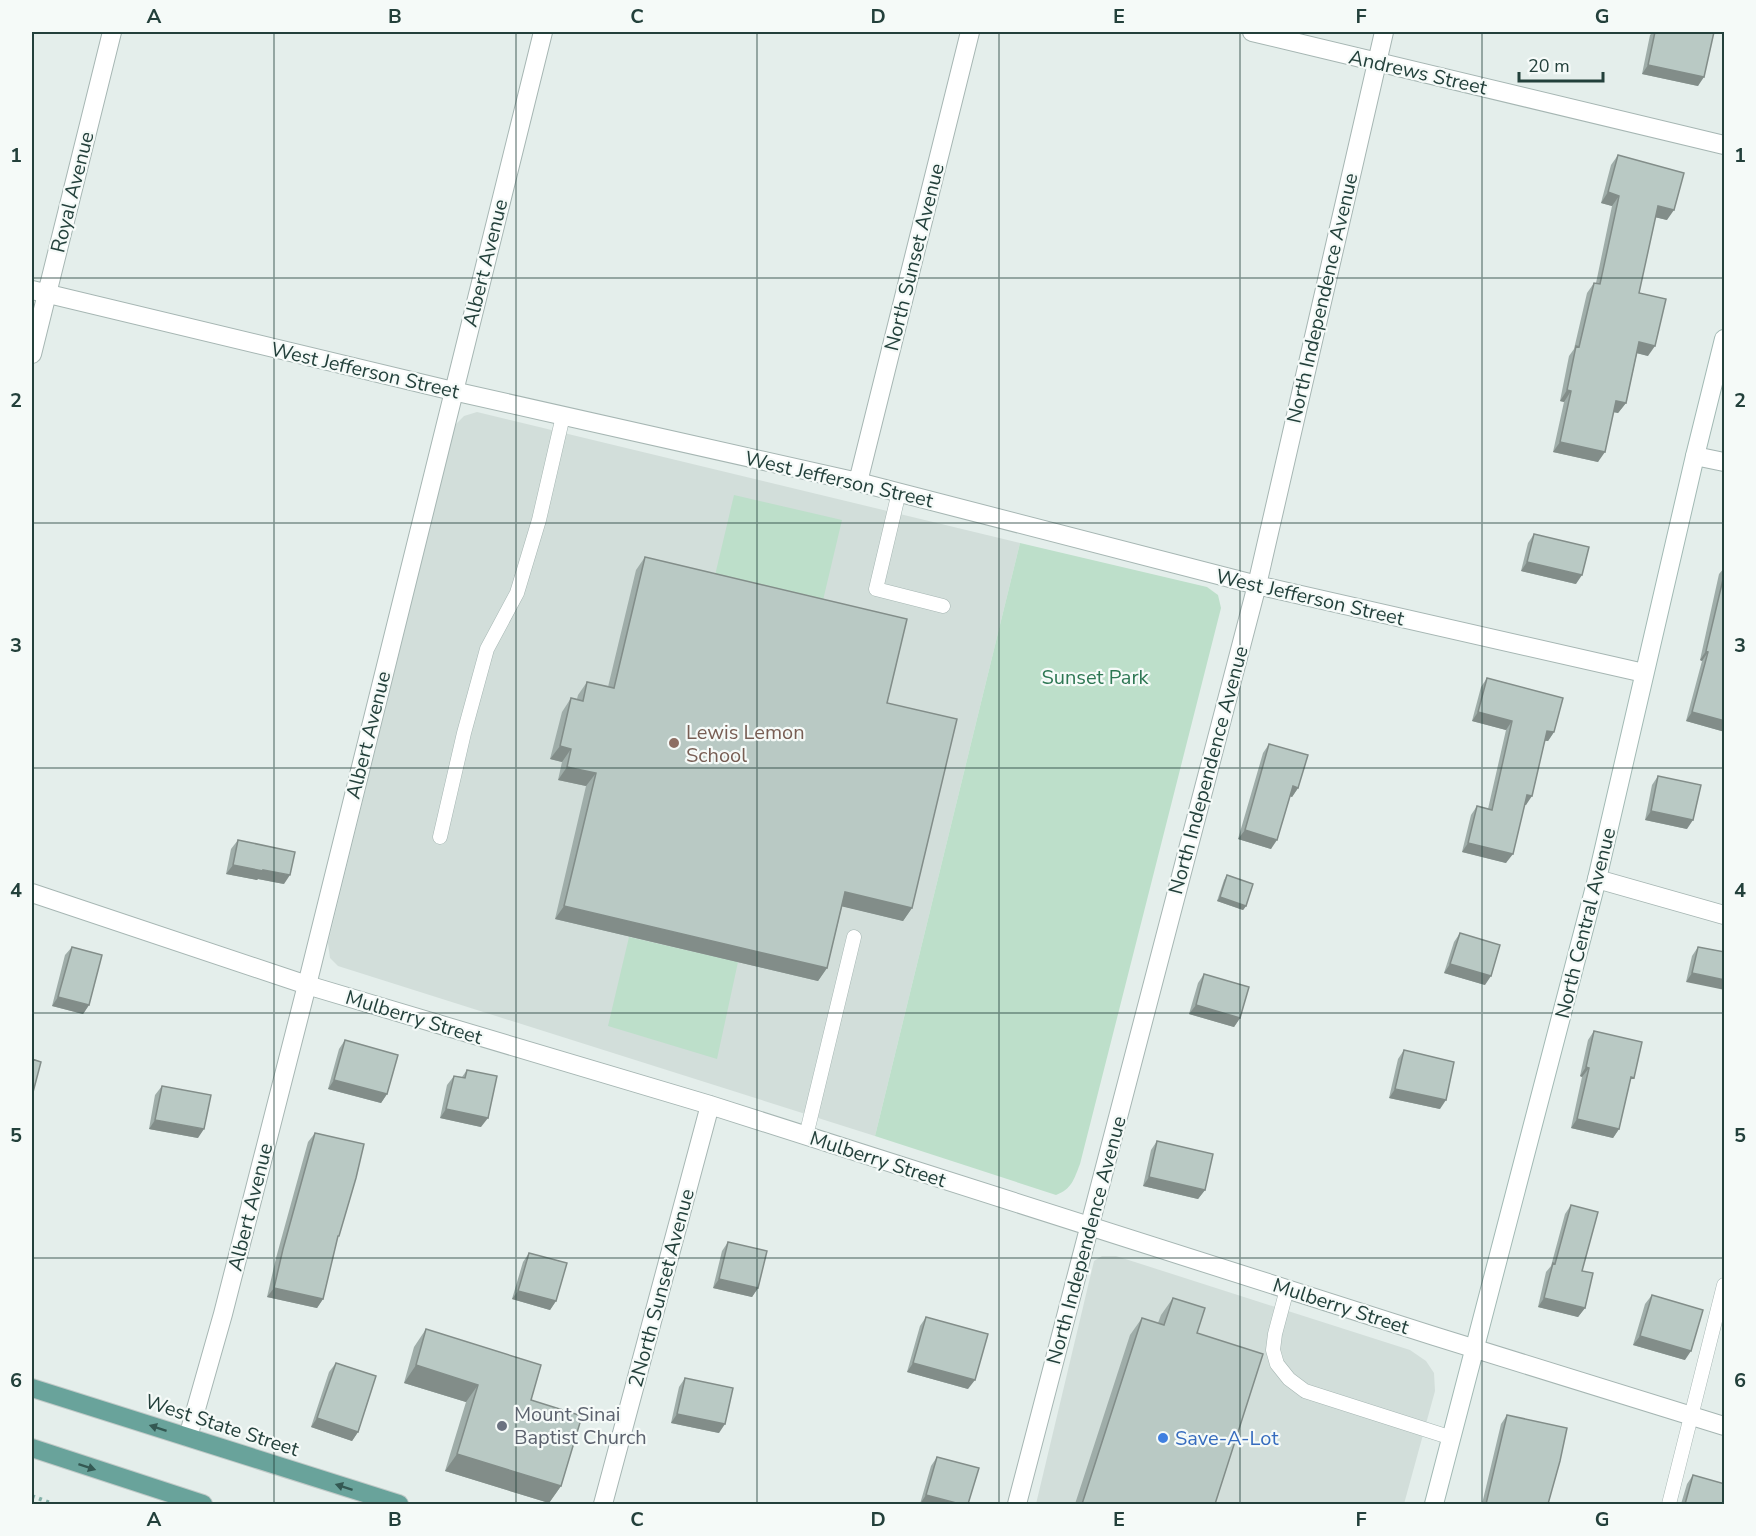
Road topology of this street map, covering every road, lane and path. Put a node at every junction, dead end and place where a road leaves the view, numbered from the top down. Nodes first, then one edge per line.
1 (112, 32) edge
2 (543, 32) edge
3 (970, 32) edge
4 (1252, 32) edge
5 (1384, 32) edge
6 (1376, 62) junction
7 (1725, 145) edge
8 (39, 292) edge
9 (1725, 339) edge
10 (32, 354) edge
11 (453, 391) junction
12 (563, 416) junction
13 (1695, 456) junction
14 (1725, 462) edge
15 (858, 482) junction
16 (899, 492) junction
17 (1257, 585) junction
18 (942, 606) dead end
19 (1644, 673) junction
20 (440, 837) dead end
21 (1597, 879) junction
22 (32, 893) edge
23 (1725, 915) edge
24 (854, 937) dead end
25 (307, 985) junction
26 (710, 1105) junction
27 (806, 1136) junction
28 (1089, 1227) junction
29 (1725, 1285) edge
30 (1287, 1289) junction
31 (1475, 1348) junction
32 (32, 1388) edge
33 (1692, 1416) junction
34 (1725, 1426) edge
35 (188, 1437) junction
36 (1452, 1438) junction
37 (32, 1449) edge
38 (32, 1496) edge
39 (54, 1504) edge
40 (203, 1504) edge
41 (399, 1504) edge
42 (603, 1504) edge
43 (1017, 1504) edge
44 (1434, 1504) edge
45 (1669, 1504) edge

1 - 8 street, Royal Avenue
2 - 11 street, Albert Avenue
3 - 15 street, North Sunset Avenue
4 - 6 street, Andrews Street
5 - 6 street, North Independence Avenue
6 - 7 street, Andrews Street
6 - 17 street, North Independence Avenue
8 - 10 street, Royal Avenue
8 - 11 street, West Jefferson Street
9 - 13 street, North Central Avenue
11 - 12 street, West Jefferson Street
11 - 25 street, Albert Avenue
12 - 15 street, West Jefferson Street
12 - 20 lane
13 - 14 street
13 - 19 street, North Central Avenue
15 - 16 street, West Jefferson Street
16 - 17 street, West Jefferson Street
16 - 18 lane
17 - 19 street, West Jefferson Street
17 - 28 street, North Independence Avenue
19 - 21 street, North Central Avenue
21 - 23 street
21 - 31 street, North Central Avenue
22 - 25 street, Mulberry Street
24 - 27 lane
25 - 26 street, Mulberry Street
25 - 35 street, Albert Avenue
26 - 27 street, Mulberry Street
26 - 42 street, 2North Sunset Avenue
27 - 28 street, Mulberry Street
28 - 30 street, Mulberry Street
28 - 43 street, North Independence Avenue
29 - 33 lane
30 - 31 street, Mulberry Street
30 - 36 lane
31 - 33 street, Mulberry Street
31 - 36 street, North Central Avenue
35 -> 32 main road, West State Street
33 - 34 street, Mulberry Street
33 - 45 lane
41 -> 35 main road, West State Street
36 - 44 street, North Central Avenue
37 -> 40 main road
38 - 39 path

